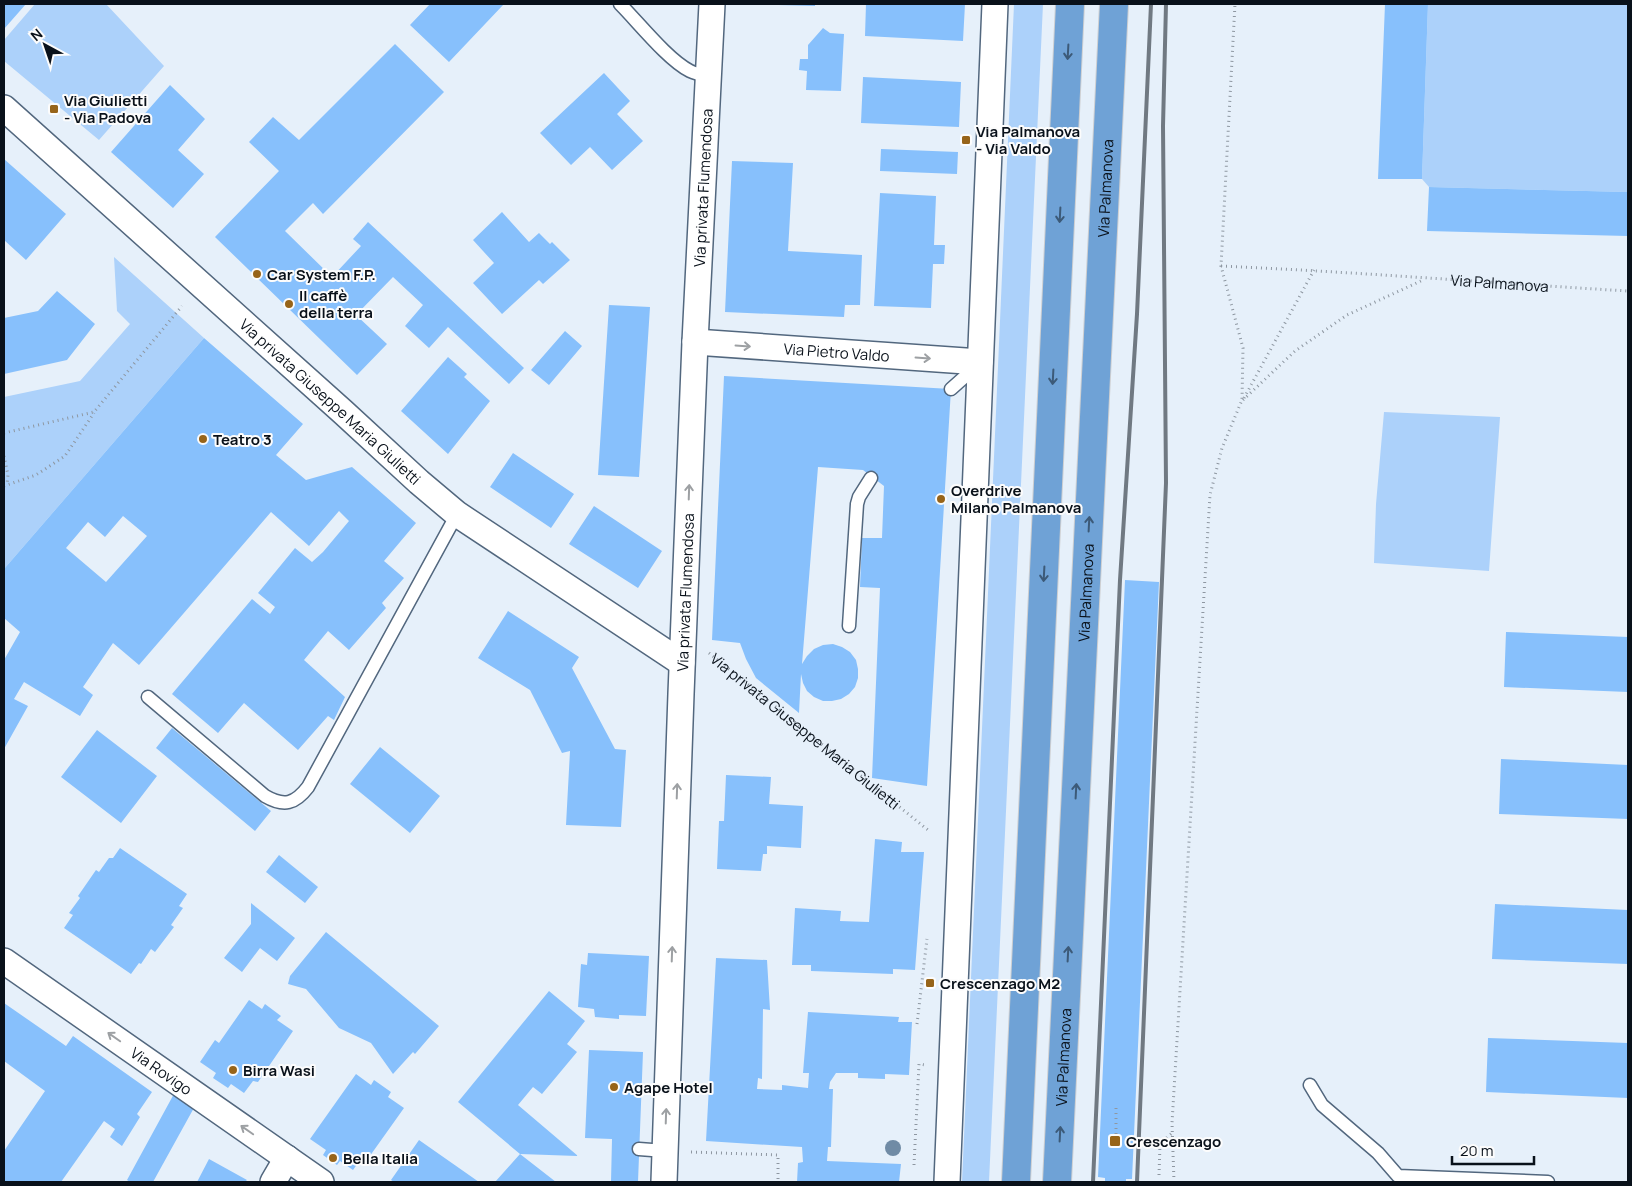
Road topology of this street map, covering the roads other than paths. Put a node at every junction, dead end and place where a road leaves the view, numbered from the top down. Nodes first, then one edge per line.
1 (620, 4) edge
2 (712, 4) edge
3 (995, 4) edge
4 (1070, 4) edge
5 (1114, 4) edge
6 (709, 76) junction
7 (4, 108) edge
8 (695, 342) junction
9 (980, 362) junction
10 (951, 389) dead end
11 (871, 478) dead end
12 (457, 514) junction
13 (848, 626) dead end
14 (682, 663) junction
15 (148, 697) dead end
16 (4, 961) edge
17 (1310, 1085) dead end
18 (639, 1149) dead end
19 (665, 1151) junction
20 (287, 1158) junction
21 (1398, 1179) edge
22 (273, 1182) edge
23 (321, 1182) edge
24 (664, 1182) edge
25 (946, 1182) edge
26 (1016, 1182) edge
27 (1057, 1182) edge
28 (1548, 1182) edge

1 - 6 lane
2 - 6 street, Via privata Flumendosa
3 - 9 street
4 -> 26 highway
27 -> 5 highway, Via Palmanova
6 - 8 street, Via privata Flumendosa
7 - 12 street, Via privata Giuseppe Maria Giulietti
8 -> 9 street, Via Pietro Valdo
14 -> 8 street, Via privata Flumendosa
9 - 10 lane
9 - 25 street
11 - 13 lane
12 - 14 street, Via privata Giuseppe Maria Giulietti
12 - 15 lane
19 -> 14 street, Via privata Flumendosa
20 -> 16 street, Via Rovigo
17 - 21 lane
18 - 19 lane
19 - 24 street, Via privata Flumendosa
20 - 22 street
20 - 23 street, Via Rovigo
21 - 28 lane

